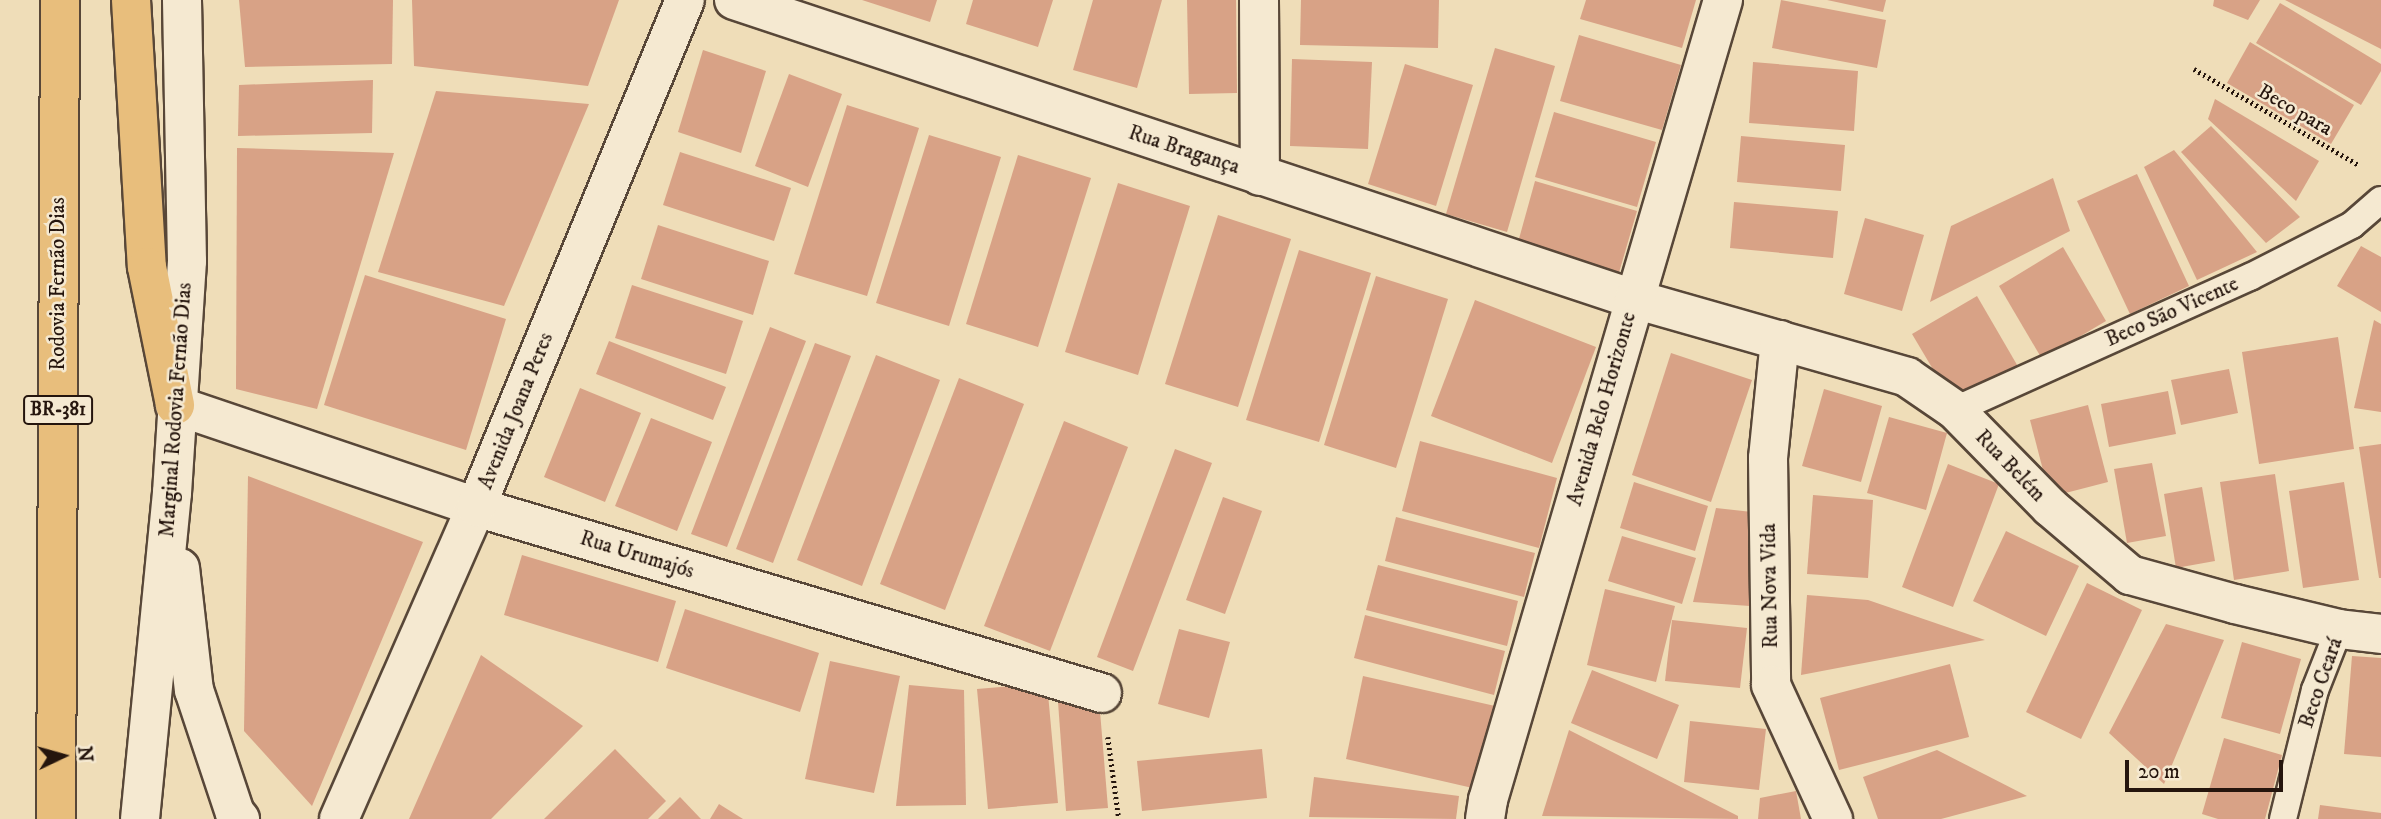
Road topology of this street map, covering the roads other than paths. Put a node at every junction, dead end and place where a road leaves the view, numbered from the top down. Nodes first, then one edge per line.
1 (60, 0) edge
2 (131, 0) edge
3 (182, 0) edge
4 (685, 0) edge
5 (734, 0) edge
6 (1259, 0) edge
7 (1723, 0) edge
8 (1260, 176) junction
9 (2381, 200) edge
10 (1634, 299) junction
11 (1780, 341) junction
12 (175, 405) junction
13 (1955, 410) junction
14 (172, 493) junction
15 (477, 507) junction
16 (2339, 629) junction
17 (2381, 634) edge
18 (1102, 693) road end
19 (56, 819) edge
20 (140, 819) edge
21 (240, 819) edge
22 (339, 819) edge
23 (1485, 819) edge
24 (1833, 819) edge
25 (2283, 819) edge

1 - 19 highway, Rodovia Fernão Dias / BR-381
2 - 12 highway
3 - 12 street, Marginal Rodovia Fernão Dias
4 - 15 street, Avenida Joana Peres
5 - 8 street, Rua Bragança
6 - 8 street
7 - 10 street, Avenida Belo Horizonte
8 - 10 street, Rua Bragança
9 - 13 lane, Beco São Vicente
10 - 11 street, Rua Belém
10 - 23 street, Avenida Belo Horizonte
11 - 13 street, Rua Belém
11 - 24 street, Rua Nova Vida
12 - 14 street, Marginal Rodovia Fernão Dias
12 - 15 street, Rua Urumajós
13 - 16 street, Rua Belém
14 - 20 street, Marginal Rodovia Fernão Dias
14 - 21 street
15 - 18 street, Rua Urumajós
15 - 22 street, Avenida Joana Peres
16 - 17 street, Rua Belém
16 - 25 lane, Beco Ceará

